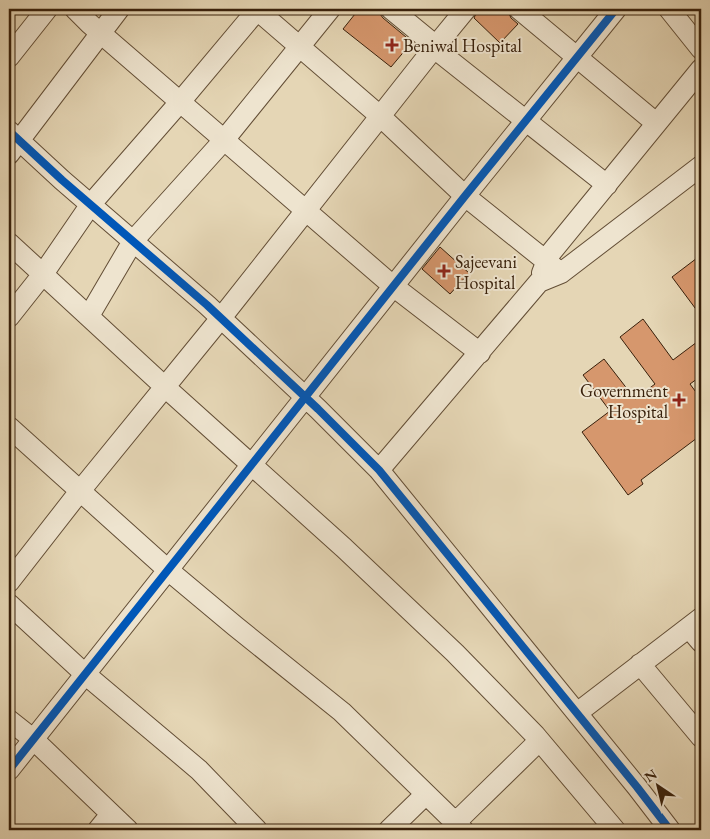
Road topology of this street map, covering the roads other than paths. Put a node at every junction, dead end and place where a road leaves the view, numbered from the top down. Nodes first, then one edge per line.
1 (47, 9) edge
2 (76, 9) edge
3 (119, 9) edge
4 (257, 9) edge
5 (330, 9) edge
6 (391, 9) edge
7 (466, 9) edge
8 (519, 9) edge
9 (616, 9) edge
10 (669, 9) edge
11 (100, 32) junction
12 (435, 47) junction
13 (300, 48) junction
14 (701, 49) edge
15 (576, 56) junction
16 (9, 57) edge
17 (701, 69) edge
18 (180, 102) junction
19 (380, 116) junction
20 (526, 120) junction
21 (656, 123) junction
22 (224, 140) junction
23 (12, 142) edge
24 (701, 166) edge
25 (607, 185) junction
26 (464, 196) junction
27 (91, 204) junction
28 (306, 211) junction
29 (133, 241) junction
30 (9, 243) edge
31 (554, 268) junction
32 (43, 274) junction
33 (393, 286) junction
34 (89, 316) junction
35 (9, 317) edge
36 (221, 318) junction
37 (480, 353) junction
38 (165, 387) junction
39 (306, 397) junction
40 (9, 427) edge
41 (251, 466) junction
42 (379, 470) junction
43 (80, 491) junction
44 (168, 570) junction
45 (9, 582) edge
46 (9, 604) edge
47 (697, 629) edge
48 (640, 664) junction
49 (85, 674) junction
50 (577, 713) junction
51 (9, 720) edge
52 (701, 737) edge
53 (33, 739) junction
54 (540, 741) junction
55 (9, 770) edge
56 (426, 794) junction
57 (111, 814) junction
58 (459, 826) edge
59 (98, 830) edge
60 (128, 830) edge
61 (257, 830) edge
62 (389, 830) edge
63 (615, 830) edge
64 (670, 830) edge

1 - 16 street
2 - 11 street
3 - 11 street
4 - 13 street
4 - 18 street
5 - 13 street
6 - 12 street
7 - 12 street
8 - 15 street
9 - 15 street
10 - 14 street
11 - 18 street
11 - 23 street
12 - 19 street
12 - 20 street
13 - 19 street
13 - 22 street
15 - 20 street
15 - 21 street
17 - 21 street
18 - 22 street
18 - 27 street
19 - 26 street
19 - 28 street
20 - 25 street
20 - 26 street
21 - 25 street
22 - 28 street
22 - 29 street
23 - 27 street
24 - 31 street
25 - 31 street
26 - 31 street
26 - 33 street
27 - 29 street
27 - 32 street
28 - 33 street
28 - 36 street
29 - 34 street
29 - 36 street
30 - 32 street
31 - 37 street
32 - 34 street
32 - 35 street
33 - 37 street
33 - 39 street
34 - 38 street
36 - 38 street
36 - 39 street
37 - 42 street
38 - 41 street
38 - 43 street
39 - 41 street
39 - 42 street
40 - 43 street
41 - 44 street
41 - 54 street
42 - 50 street
43 - 44 street
43 - 45 street
44 - 49 street
44 - 56 street
46 - 49 street
47 - 48 street
48 - 50 street
48 - 52 street
49 - 53 street
49 - 61 street
50 - 64 street
51 - 53 street
53 - 55 street
53 - 57 street
54 - 58 street
54 - 63 street
56 - 58 street
56 - 62 street
57 - 59 street
57 - 60 street

